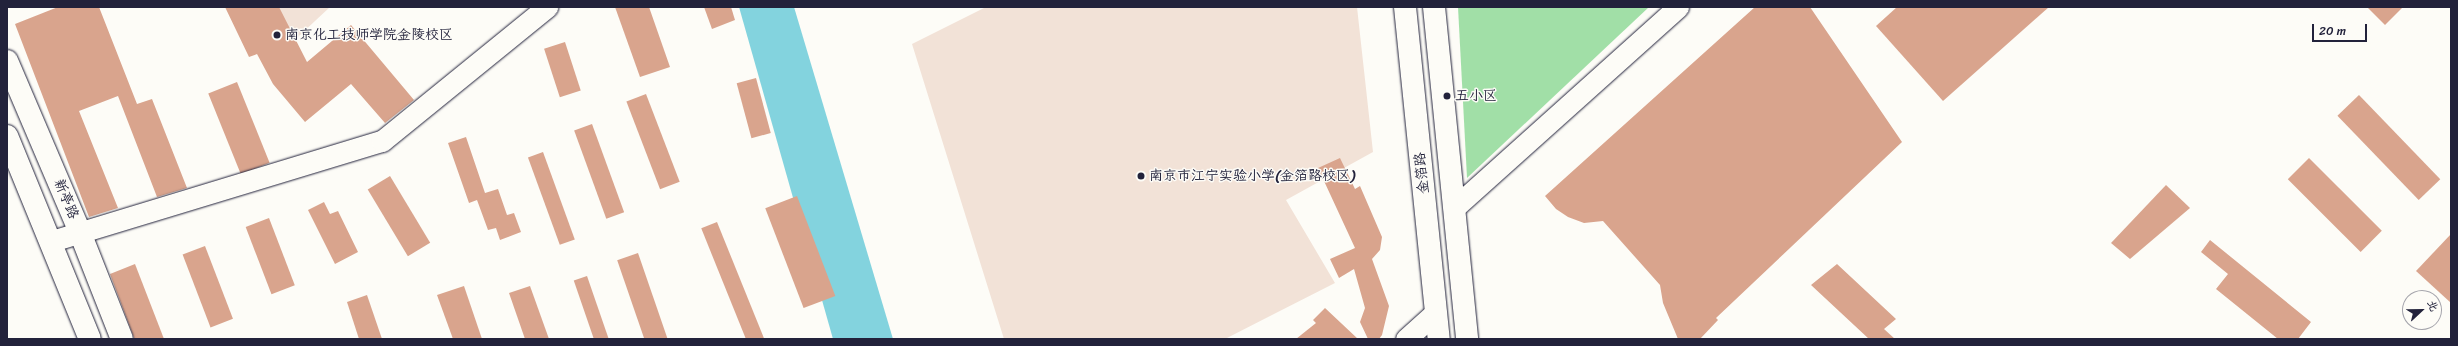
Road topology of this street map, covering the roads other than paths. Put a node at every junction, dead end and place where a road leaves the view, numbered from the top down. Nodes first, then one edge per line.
1 (547, 7) edge
2 (1405, 7) edge
3 (1434, 7) edge
4 (1678, 7) edge
5 (7, 61) edge
6 (7, 136) edge
7 (1454, 208) junction
8 (80, 232) junction
9 (52, 241) junction
10 (1436, 312) junction
11 (90, 339) edge
12 (122, 339) edge
13 (1406, 339) edge
14 (1439, 339) edge
15 (1467, 339) edge

1 - 8 street
2 - 10 main road, 金箔路
3 - 7 main road, 金箔路
4 - 7 street
5 - 8 main road, 新亭路
6 - 9 main road, 新亭路
7 - 15 main road, 金箔路
8 - 9 street
8 - 12 main road, 新亭路
9 - 11 main road, 新亭路
10 - 13 street
10 - 14 main road, 金箔路

